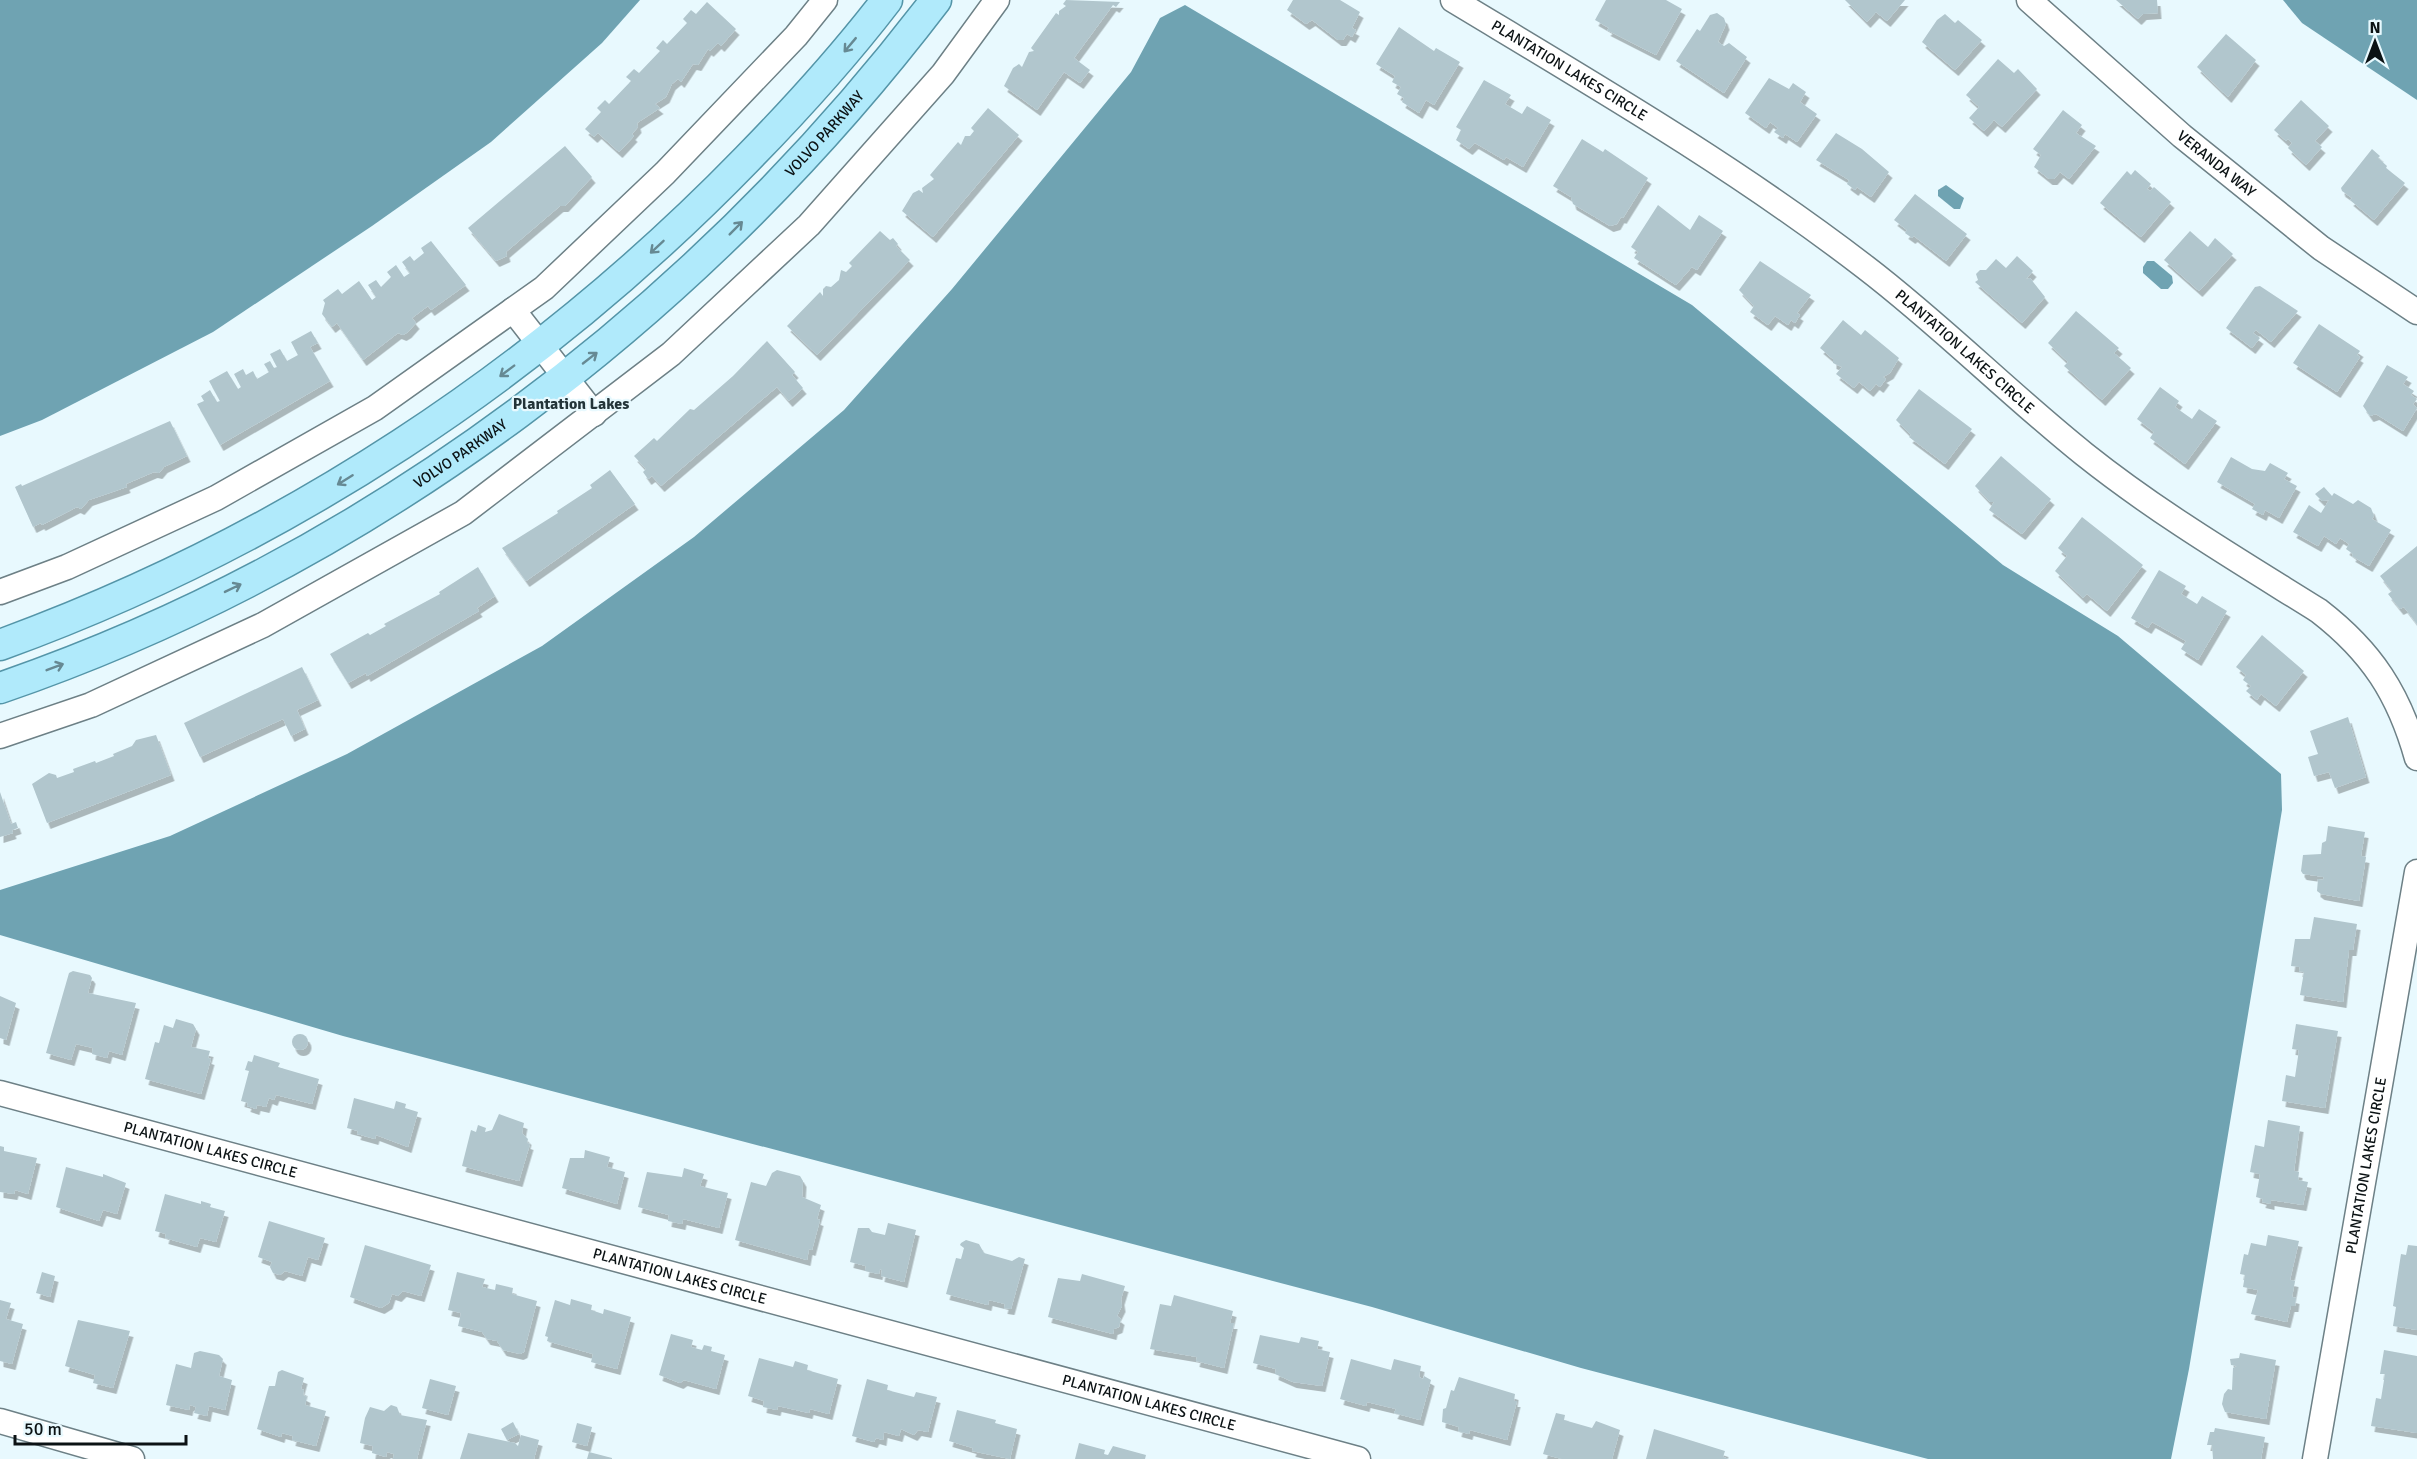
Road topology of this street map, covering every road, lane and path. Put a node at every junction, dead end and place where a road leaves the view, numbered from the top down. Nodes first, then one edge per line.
1 (825, 0) edge
2 (886, 0) edge
3 (936, 0) edge
4 (997, 0) edge
5 (1454, 0) edge
6 (2029, 0) edge
7 (513, 310) junction
8 (2417, 312) edge
9 (542, 346) junction
10 (566, 377) junction
11 (594, 414) junction
12 (0, 592) edge
13 (0, 645) edge
14 (0, 688) edge
15 (0, 736) edge
16 (2417, 758) edge
17 (2417, 872) edge
18 (0, 1093) edge
19 (0, 1421) edge
20 (132, 1459) edge
21 (1358, 1459) edge
22 (2315, 1459) edge

1 - 7 street
2 -> 9 main road
10 -> 3 main road, VOLVO PARKWAY
4 - 11 street
5 - 16 street, PLANTATION LAKES CIRCLE
6 - 8 street, VERANDA WAY
7 - 9 street
7 - 12 street
9 - 10 street
9 -> 13 main road
10 - 11 street
14 -> 10 main road, VOLVO PARKWAY
11 - 15 street
17 - 22 street, PLANTATION LAKES CIRCLE
18 - 21 street, PLANTATION LAKES CIRCLE
19 - 20 street

